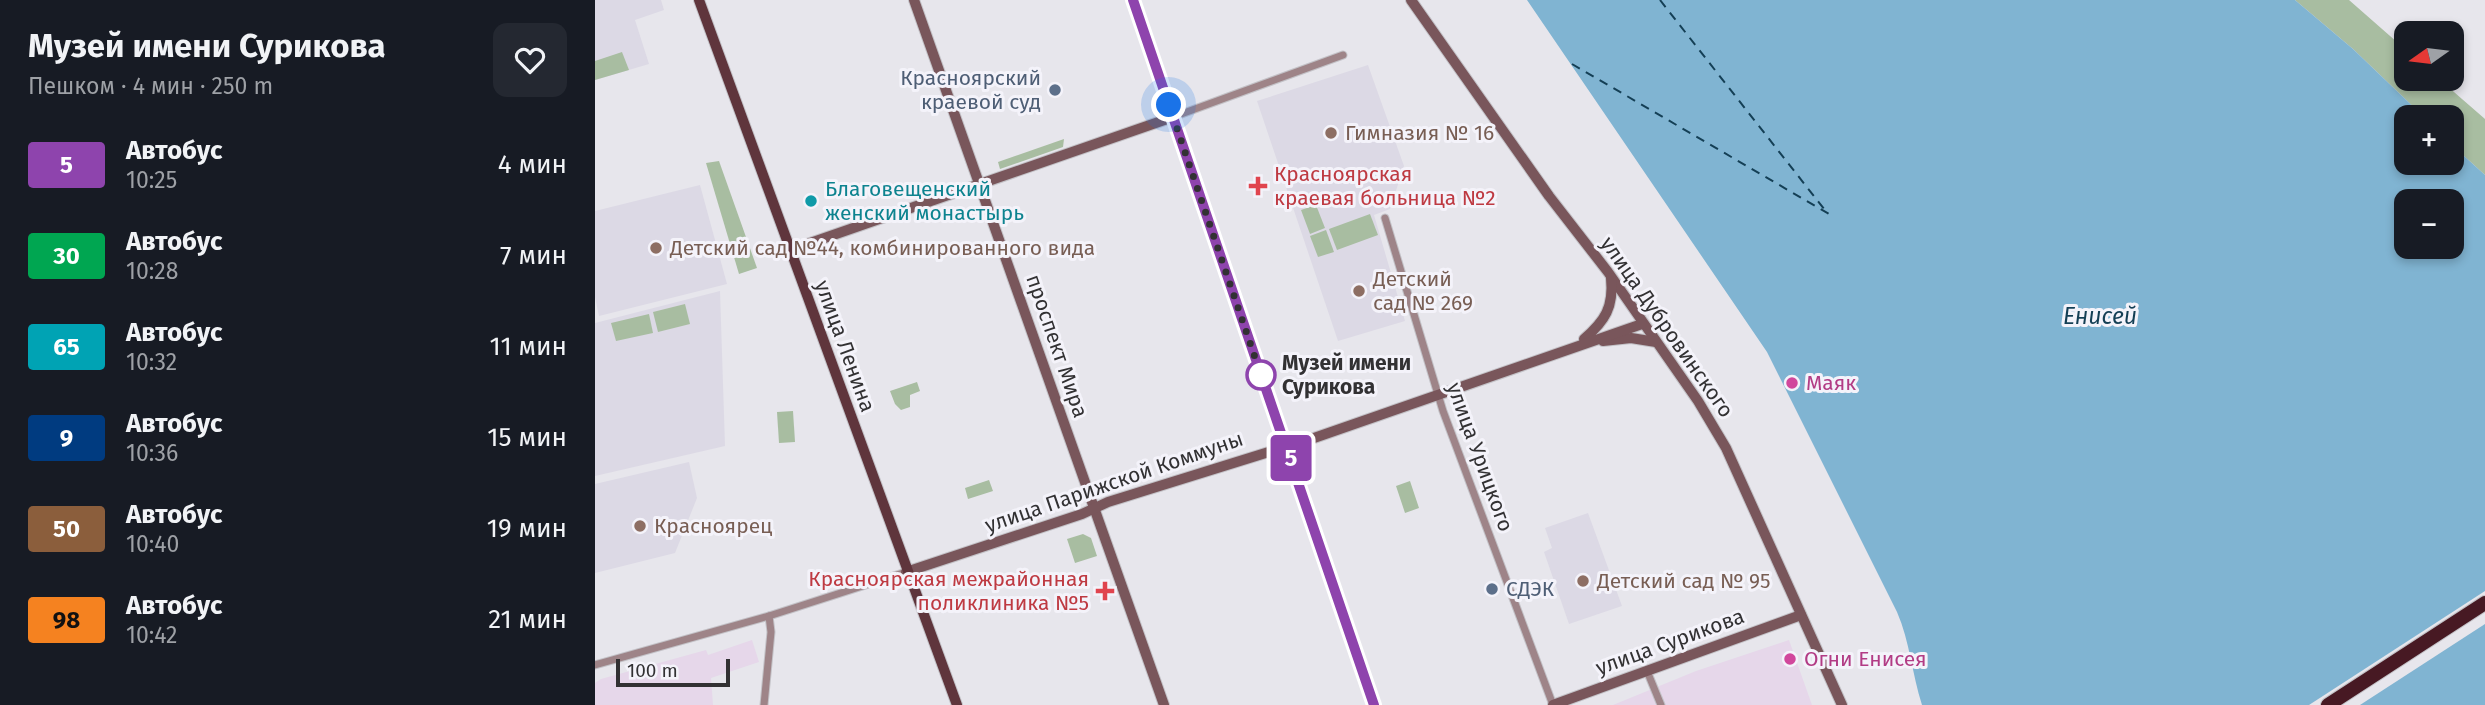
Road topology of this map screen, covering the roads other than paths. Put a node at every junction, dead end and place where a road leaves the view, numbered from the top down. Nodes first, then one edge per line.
1 (914, 0) edge
2 (1133, 0) edge
3 (1411, 0) edge
4 (702, 3) edge
5 (1343, 55) dead end
6 (1173, 117) junction
7 (979, 184) junction
8 (1385, 218) dead end
9 (790, 250) junction
10 (1611, 275) junction
11 (1642, 324) junction
12 (1656, 342) junction
13 (1579, 344) junction
14 (1437, 394) junction
15 (1287, 445) junction
16 (1095, 508) junction
17 (906, 572) junction
18 (2485, 603) edge
19 (2485, 611) edge
20 (1801, 615) junction
21 (769, 616) junction
22 (595, 665) edge
23 (1647, 671) junction
24 (764, 705) edge
25 (957, 705) edge
26 (1164, 705) edge
27 (1374, 705) edge
28 (1553, 705) edge
29 (1661, 705) edge
30 (1842, 705) edge
31 (2328, 705) edge
32 (2341, 705) edge

1 - 7 main road, проспект Мира
2 - 6 main road
3 - 10 main road, улица Дубровинского
4 - 9 main road, улица Ленина
5 - 6 street
6 - 7 main road
6 - 15 main road
7 - 9 main road
7 - 16 main road, проспект Мира
8 - 14 street, улица Урицкого
9 - 17 main road, улица Ленина
10 - 11 main road, улица Дубровинского
10 - 13 main road
11 - 12 main road, улица Дубровинского
11 - 13 main road, улица Парижской Коммуны
12 - 13 main road
12 - 20 main road, улица Дубровинского
13 - 14 main road, улица Парижской Коммуны
14 - 15 main road, улица Парижской Коммуны
14 - 28 street, улица Урицкого
15 - 16 main road, улица Парижской Коммуны
15 - 27 main road
16 - 17 main road, улица Парижской Коммуны
16 - 26 main road, проспект Мира
17 - 21 street, улица Парижской Коммуны
17 - 25 main road, улица Ленина
18 - 31 highway
19 - 32 highway
20 - 23 main road, улица Сурикова
20 - 30 main road, улица Дубровинского
21 - 22 street, улица Парижской Коммуны
21 - 24 street
23 - 28 main road, улица Сурикова
23 - 29 street

